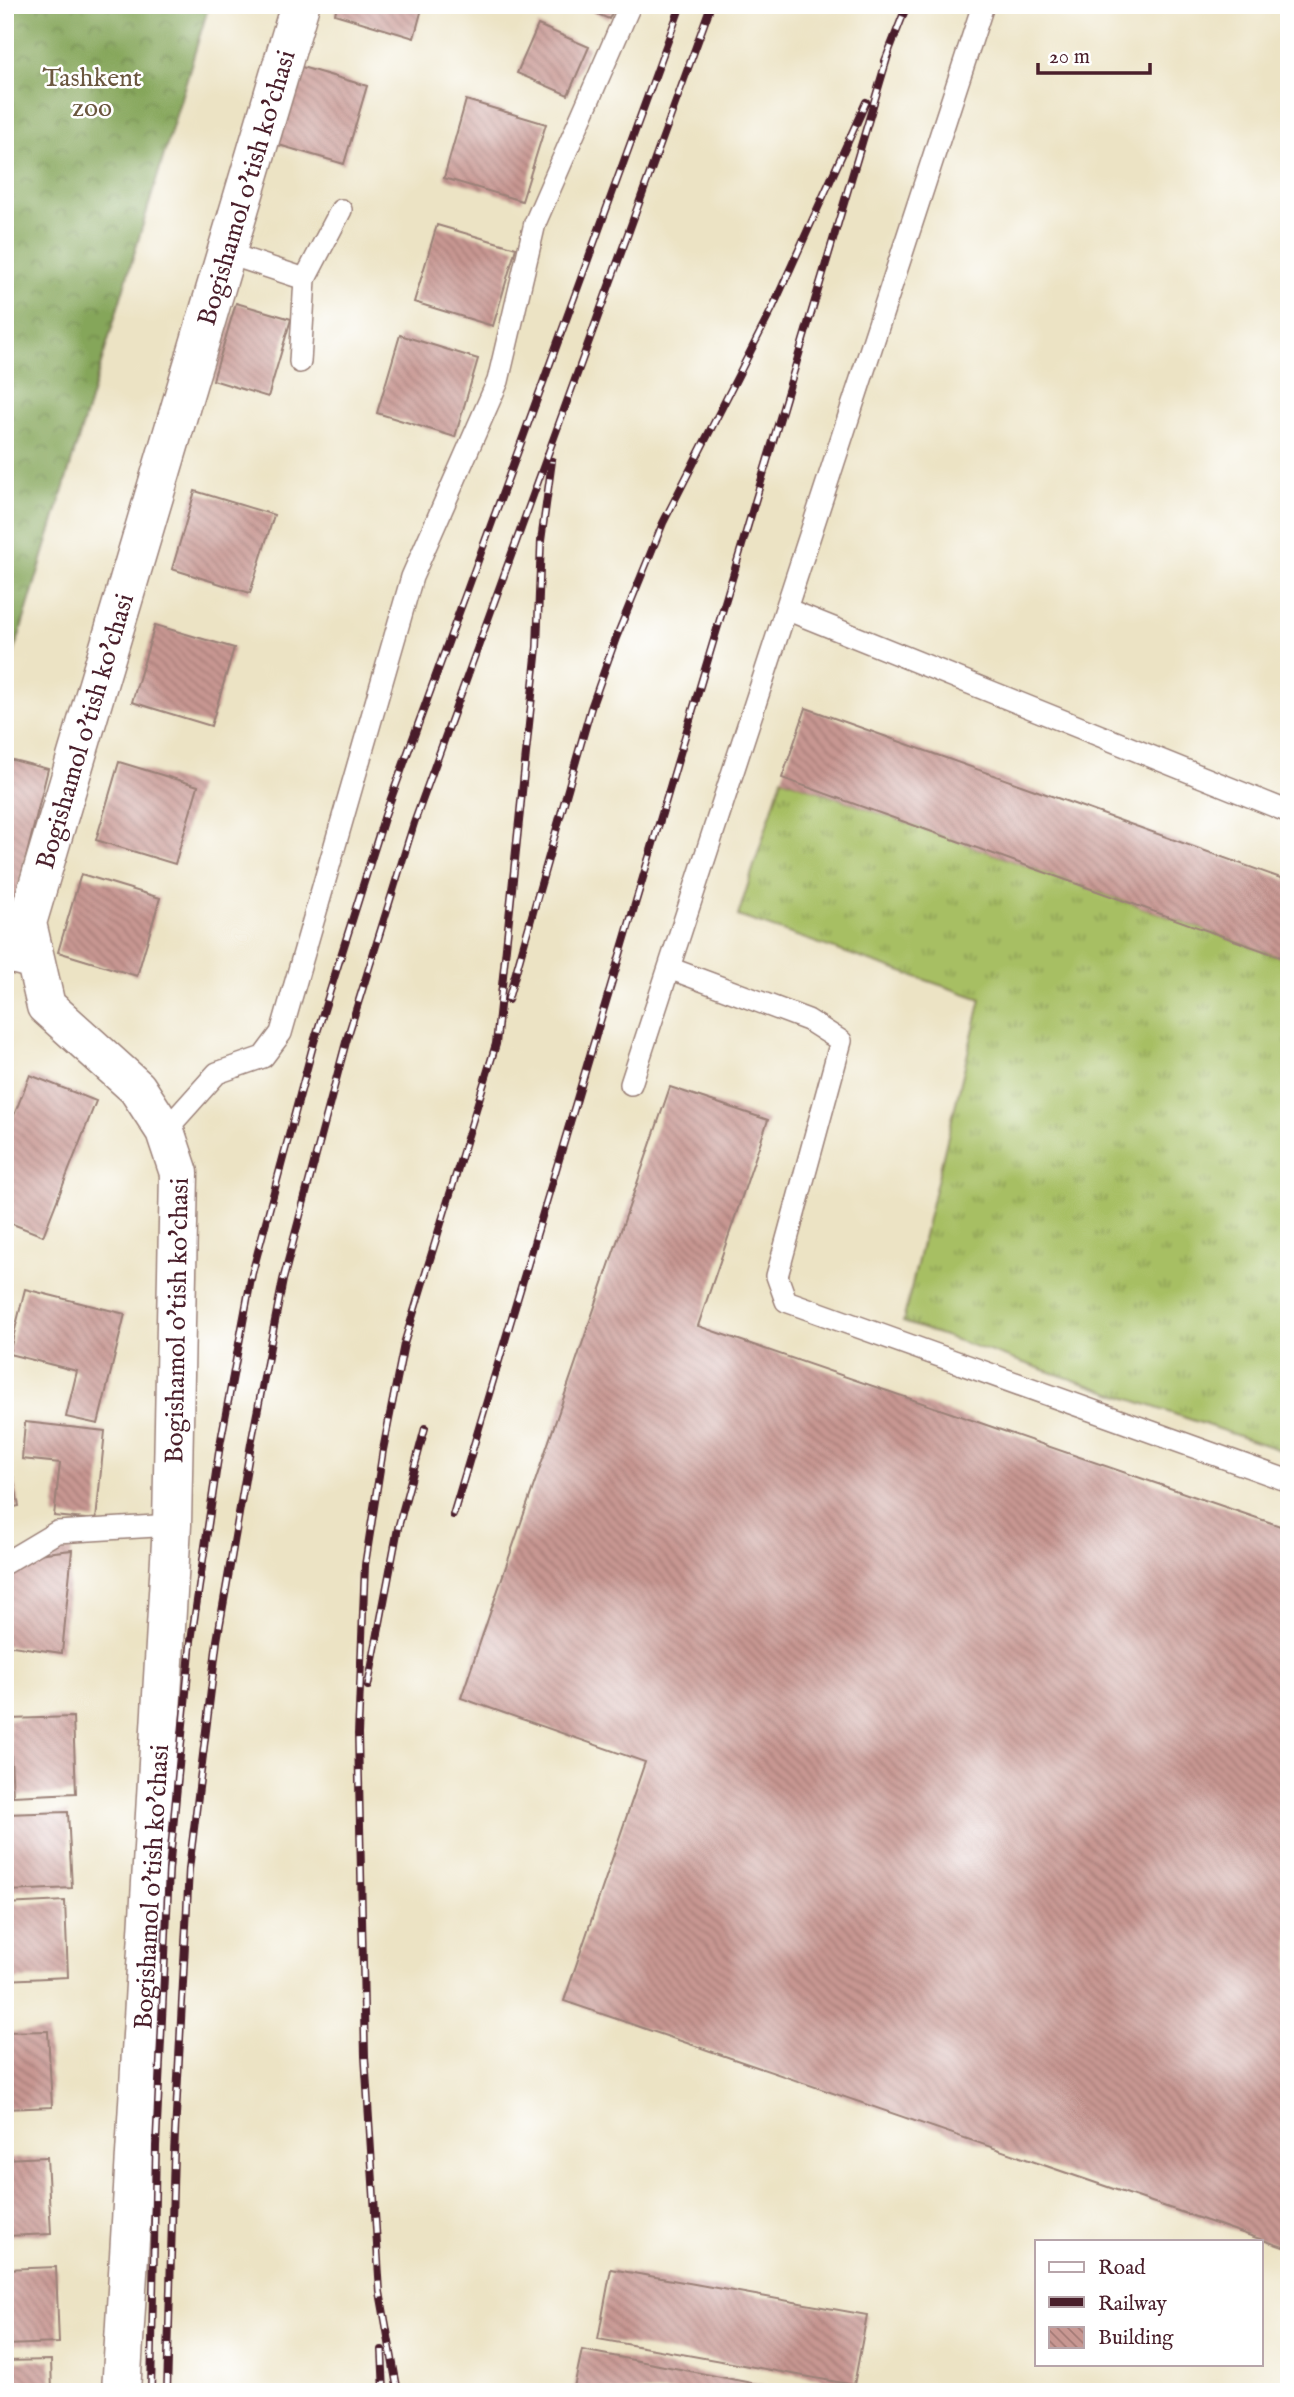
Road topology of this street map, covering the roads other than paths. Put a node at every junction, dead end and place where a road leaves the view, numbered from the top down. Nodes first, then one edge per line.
1 (300, 5) edge
2 (630, 5) edge
3 (983, 5) edge
4 (341, 210) dead end
5 (226, 253) junction
6 (305, 278) junction
7 (300, 362) dead end
8 (786, 609) junction
9 (1289, 812) edge
10 (21, 965) edge
11 (669, 968) junction
12 (631, 1084) dead end
13 (164, 1131) junction
14 (1289, 1481) edge
15 (172, 1525) junction
16 (5, 1563) edge
17 (121, 2392) edge

1 - 5 street, Bogishamol o'tish ko'chasi
2 - 13 lane
3 - 8 lane
4 - 6 lane
5 - 6 lane
5 - 10 street, Bogishamol o'tish ko'chasi
6 - 7 lane
8 - 9 lane
8 - 11 lane
10 - 13 street, Bogishamol o'tish ko'chasi
11 - 12 lane
11 - 14 lane
13 - 15 street, Bogishamol o'tish ko'chasi
15 - 16 lane
15 - 17 street, Bogishamol o'tish ko'chasi

